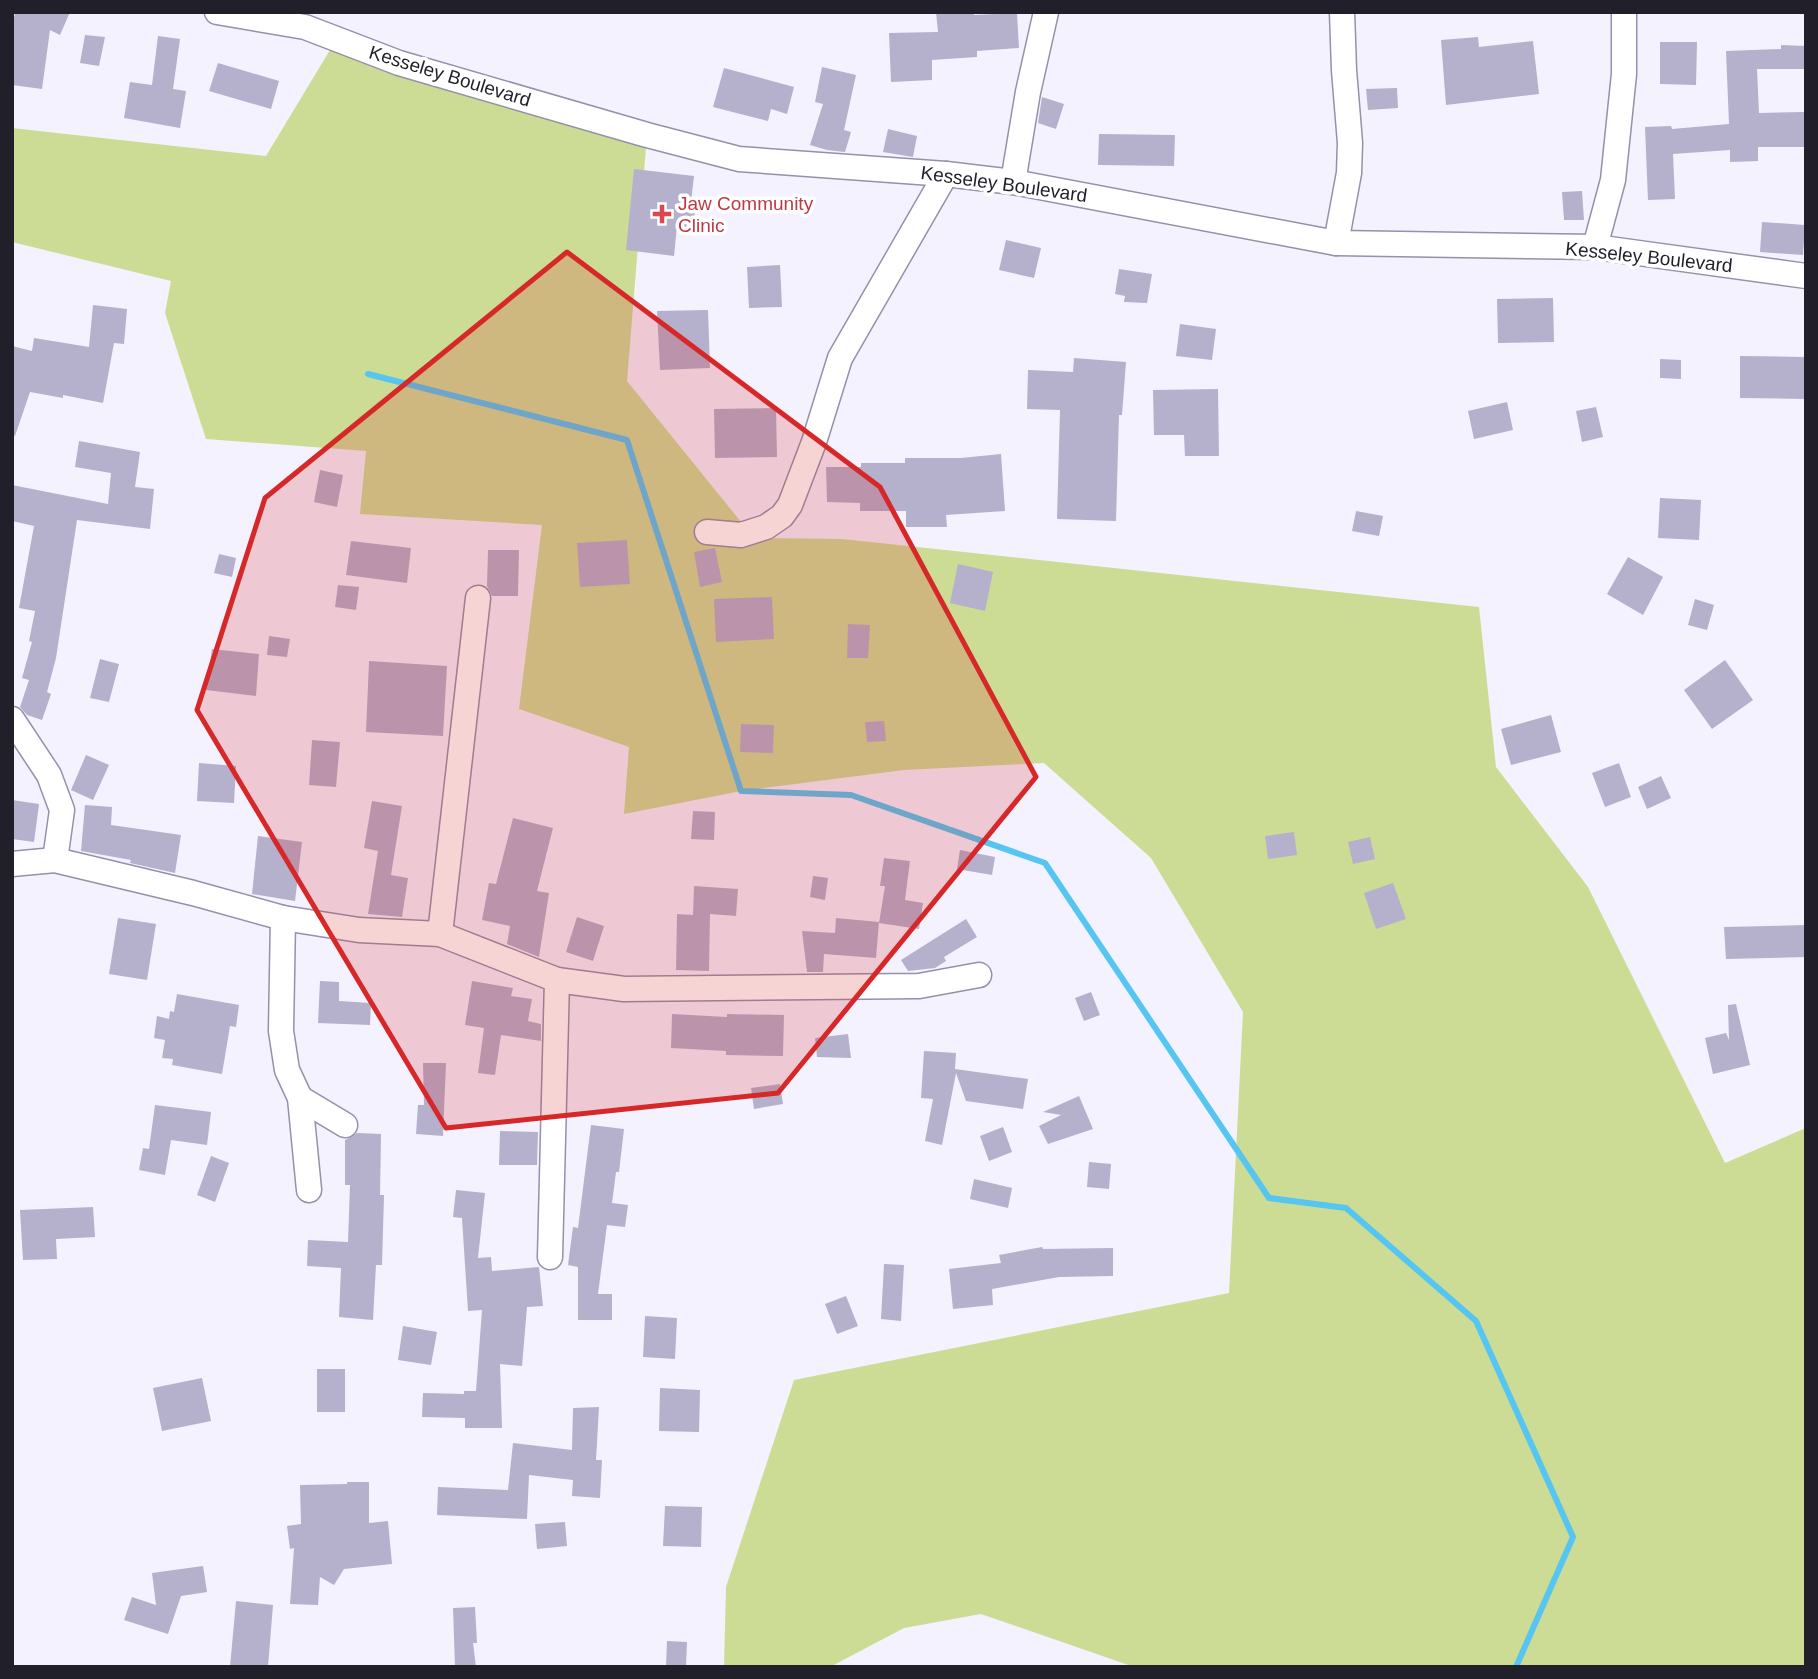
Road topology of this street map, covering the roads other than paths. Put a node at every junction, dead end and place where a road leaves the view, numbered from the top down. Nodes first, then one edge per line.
1 (217, 12) edge
2 (1046, 12) edge
3 (1342, 12) edge
4 (1625, 12) edge
5 (946, 174) junction
6 (1013, 182) junction
7 (1336, 243) junction
8 (1595, 247) junction
9 (1806, 276) edge
10 (706, 532) dead end
11 (478, 598) dead end
12 (12, 719) edge
13 (55, 860) junction
14 (12, 864) edge
15 (283, 918) junction
16 (440, 934) junction
17 (979, 975) dead end
18 (557, 980) junction
19 (300, 1098) junction
20 (345, 1125) dead end
21 (309, 1190) dead end
22 (550, 1257) dead end

1 - 5 street, Kesseley Boulevard
2 - 6 street
3 - 7 street
4 - 8 street
5 - 6 street, Kesseley Boulevard
5 - 10 street
6 - 7 street, Kesseley Boulevard
7 - 8 street, Kesseley Boulevard
8 - 9 street, Kesseley Boulevard
11 - 16 street
12 - 13 street
13 - 14 street
13 - 15 street
15 - 16 street
15 - 19 street
16 - 18 street
17 - 18 street
18 - 22 street
19 - 20 street
19 - 21 street

